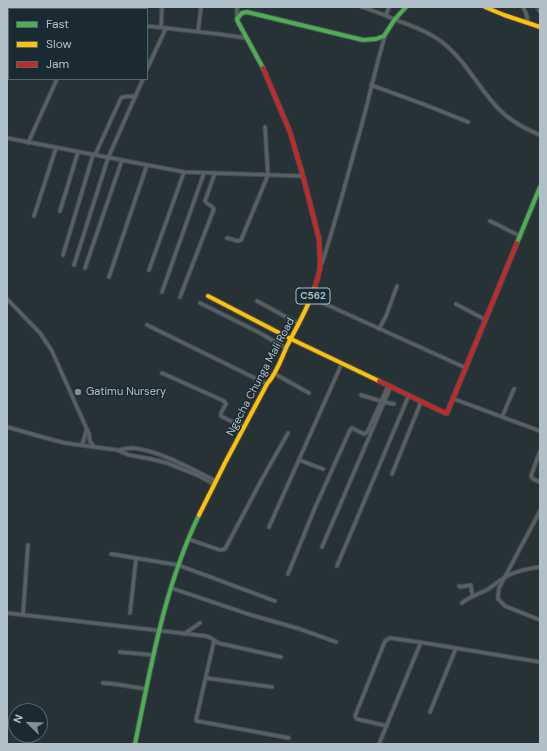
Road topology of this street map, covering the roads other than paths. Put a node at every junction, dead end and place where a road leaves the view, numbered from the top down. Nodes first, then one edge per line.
1 (162, 7) edge
2 (201, 7) edge
3 (237, 7) edge
4 (362, 7) edge
5 (389, 7) edge
6 (406, 7) edge
7 (485, 7) edge
8 (523, 7) edge
9 (386, 15) junction
10 (237, 19) junction
11 (395, 19) junction
12 (528, 23) junction
13 (148, 26) edge
14 (161, 27) junction
15 (540, 27) edge
16 (166, 28) junction
17 (198, 32) junction
18 (386, 34) junction
19 (246, 38) junction
20 (148, 67) edge
21 (57, 80) edge
22 (143, 80) edge
23 (371, 85) junction
24 (135, 96) junction
25 (468, 122) dead end
26 (265, 127) dead end
27 (540, 135) edge
28 (7, 138) edge
29 (28, 143) junction
30 (56, 148) junction
31 (78, 152) junction
32 (94, 155) junction
33 (108, 158) junction
34 (122, 160) junction
35 (147, 165) junction
36 (184, 172) junction
37 (204, 173) junction
38 (215, 173) junction
39 (268, 175) junction
40 (303, 176) junction
41 (540, 187) edge
42 (60, 211) dead end
43 (34, 216) dead end
44 (490, 221) dead end
45 (520, 236) junction
46 (227, 238) dead end
47 (63, 255) dead end
48 (74, 265) dead end
49 (320, 267) junction
50 (85, 268) dead end
51 (149, 270) dead end
52 (109, 278) dead end
53 (397, 286) dead end
54 (162, 292) dead end
55 (208, 296) dead end
56 (180, 297) dead end
57 (312, 298) junction
58 (7, 300) edge
59 (257, 301) dead end
60 (200, 303) dead end
61 (456, 304) dead end
62 (486, 320) junction
63 (299, 324) junction
64 (147, 325) dead end
65 (379, 329) junction
66 (291, 339) junction
67 (286, 348) junction
68 (342, 363) junction
69 (466, 368) junction
70 (162, 372) dead end
71 (275, 374) junction
72 (267, 384) junction
73 (389, 386) junction
74 (514, 389) dead end
75 (309, 393) dead end
76 (361, 395) dead end
77 (409, 395) junction
78 (454, 400) junction
79 (383, 401) junction
80 (422, 402) junction
81 (394, 404) dead end
82 (502, 417) junction
83 (7, 427) edge
84 (244, 428) junction
85 (87, 429) junction
86 (540, 431) edge
87 (288, 432) dead end
88 (82, 445) junction
89 (94, 447) junction
90 (117, 450) junction
91 (540, 451) edge
92 (299, 460) junction
93 (323, 469) dead end
94 (392, 474) dead end
95 (216, 482) junction
96 (540, 482) edge
97 (540, 511) edge
98 (269, 527) dead end
99 (188, 539) junction
100 (28, 545) dead end
101 (322, 547) dead end
102 (111, 554) dead end
103 (136, 559) junction
104 (178, 565) junction
105 (337, 566) dead end
106 (540, 567) edge
107 (288, 574) dead end
108 (505, 577) junction
109 (459, 586) dead end
110 (171, 588) junction
111 (474, 596) junction
112 (275, 601) dead end
113 (462, 603) dead end
114 (7, 613) edge
115 (130, 613) dead end
116 (23, 614) junction
117 (540, 620) edge
118 (200, 623) dead end
119 (158, 630) junction
120 (184, 634) junction
121 (214, 641) junction
122 (336, 642) dead end
123 (421, 642) junction
124 (456, 648) junction
125 (120, 652) dead end
126 (153, 655) junction
127 (281, 657) dead end
128 (540, 662) edge
129 (206, 678) junction
130 (102, 684) dead end
131 (272, 687) dead end
132 (146, 689) junction
133 (430, 712) dead end
134 (387, 726) junction
135 (289, 738) dead end
136 (135, 744) edge
137 (379, 744) edge

1 - 14 street
2 - 17 street
3 - 10 street
4 - 9 street
5 - 9 street
6 - 11 main road
7 - 12 main road
8 - 12 street
9 - 11 street
10 - 18 main road
10 - 19 main road, Ngecha Chunga Mali Road / C562
11 - 18 main road
11 - 27 street
12 - 15 main road
13 - 14 street
14 - 16 street
16 - 17 street
16 - 20 street
17 - 19 street
18 - 23 street
19 - 40 main road, Ngecha Chunga Mali Road / C562
21 - 29 street
22 - 24 street
23 - 25 street
23 - 49 street
24 - 32 street
24 - 33 street
26 - 39 street
28 - 29 street
29 - 30 street
30 - 31 street
30 - 43 street
31 - 32 street
31 - 42 street
32 - 33 street
32 - 47 street
33 - 34 street
33 - 48 street
34 - 35 street
34 - 50 street
35 - 36 street
35 - 52 street
36 - 37 street
36 - 51 street
37 - 38 street
37 - 54 street
38 - 39 street
38 - 56 street
39 - 40 street
39 - 46 street
40 - 49 main road, Ngecha Chunga Mali Road / C562
41 - 45 main road
44 - 45 street
45 - 62 main road
49 - 57 main road, Ngecha Chunga Mali Road / C562
53 - 65 street
55 - 66 main road
57 - 63 main road, Ngecha Chunga Mali Road / C562
57 - 65 street
58 - 85 street
59 - 63 street
60 - 67 street
61 - 62 street
62 - 69 main road
63 - 66 main road, Ngecha Chunga Mali Road / C562
64 - 72 street
65 - 69 street
66 - 67 main road, Ngecha Chunga Mali Road / C562
66 - 68 main road
67 - 71 main road, Ngecha Chunga Mali Road / C562
68 - 73 main road
68 - 92 street
69 - 78 main road
70 - 84 street
71 - 72 main road, Ngecha Chunga Mali Road / C562
71 - 75 street
72 - 84 main road, Ngecha Chunga Mali Road / C562
73 - 77 main road
73 - 79 street
74 - 82 street
76 - 79 street
77 - 80 main road
77 - 105 street
78 - 80 main road
78 - 82 street
79 - 81 street
79 - 101 street
79 - 107 street
80 - 94 street
82 - 86 street
83 - 88 street
84 - 95 main road, Ngecha Chunga Mali Road / C562
85 - 88 street
85 - 89 street
87 - 99 street
88 - 89 street
89 - 90 street
90 - 95 street
90 - 95 street
91 - 96 street
92 - 93 street
92 - 98 street
95 - 99 main road, Ngecha Chunga Mali Road / C562
97 - 108 street
99 - 104 main road, Ngecha Chunga Mali Road / C562
100 - 116 street
102 - 103 street
103 - 104 street
103 - 115 street
104 - 110 main road, Ngecha Chunga Mali Road / C562
104 - 112 street
106 - 108 street
108 - 111 street
108 - 117 street
109 - 111 street
110 - 119 main road, Ngecha Chunga Mali Road / C562
110 - 122 street
111 - 113 street
114 - 116 street
116 - 119 street
118 - 120 street
119 - 120 street
119 - 126 main road, Ngecha Chunga Mali Road / C562
120 - 121 street
121 - 127 street
121 - 129 street
123 - 124 street
123 - 134 street
123 - 134 street
124 - 128 street
124 - 133 street
125 - 126 street
126 - 132 main road, Ngecha Chunga Mali Road / C562
129 - 131 street
129 - 135 street
130 - 132 street
132 - 136 main road, Ngecha Chunga Mali Road / C562
134 - 137 street

